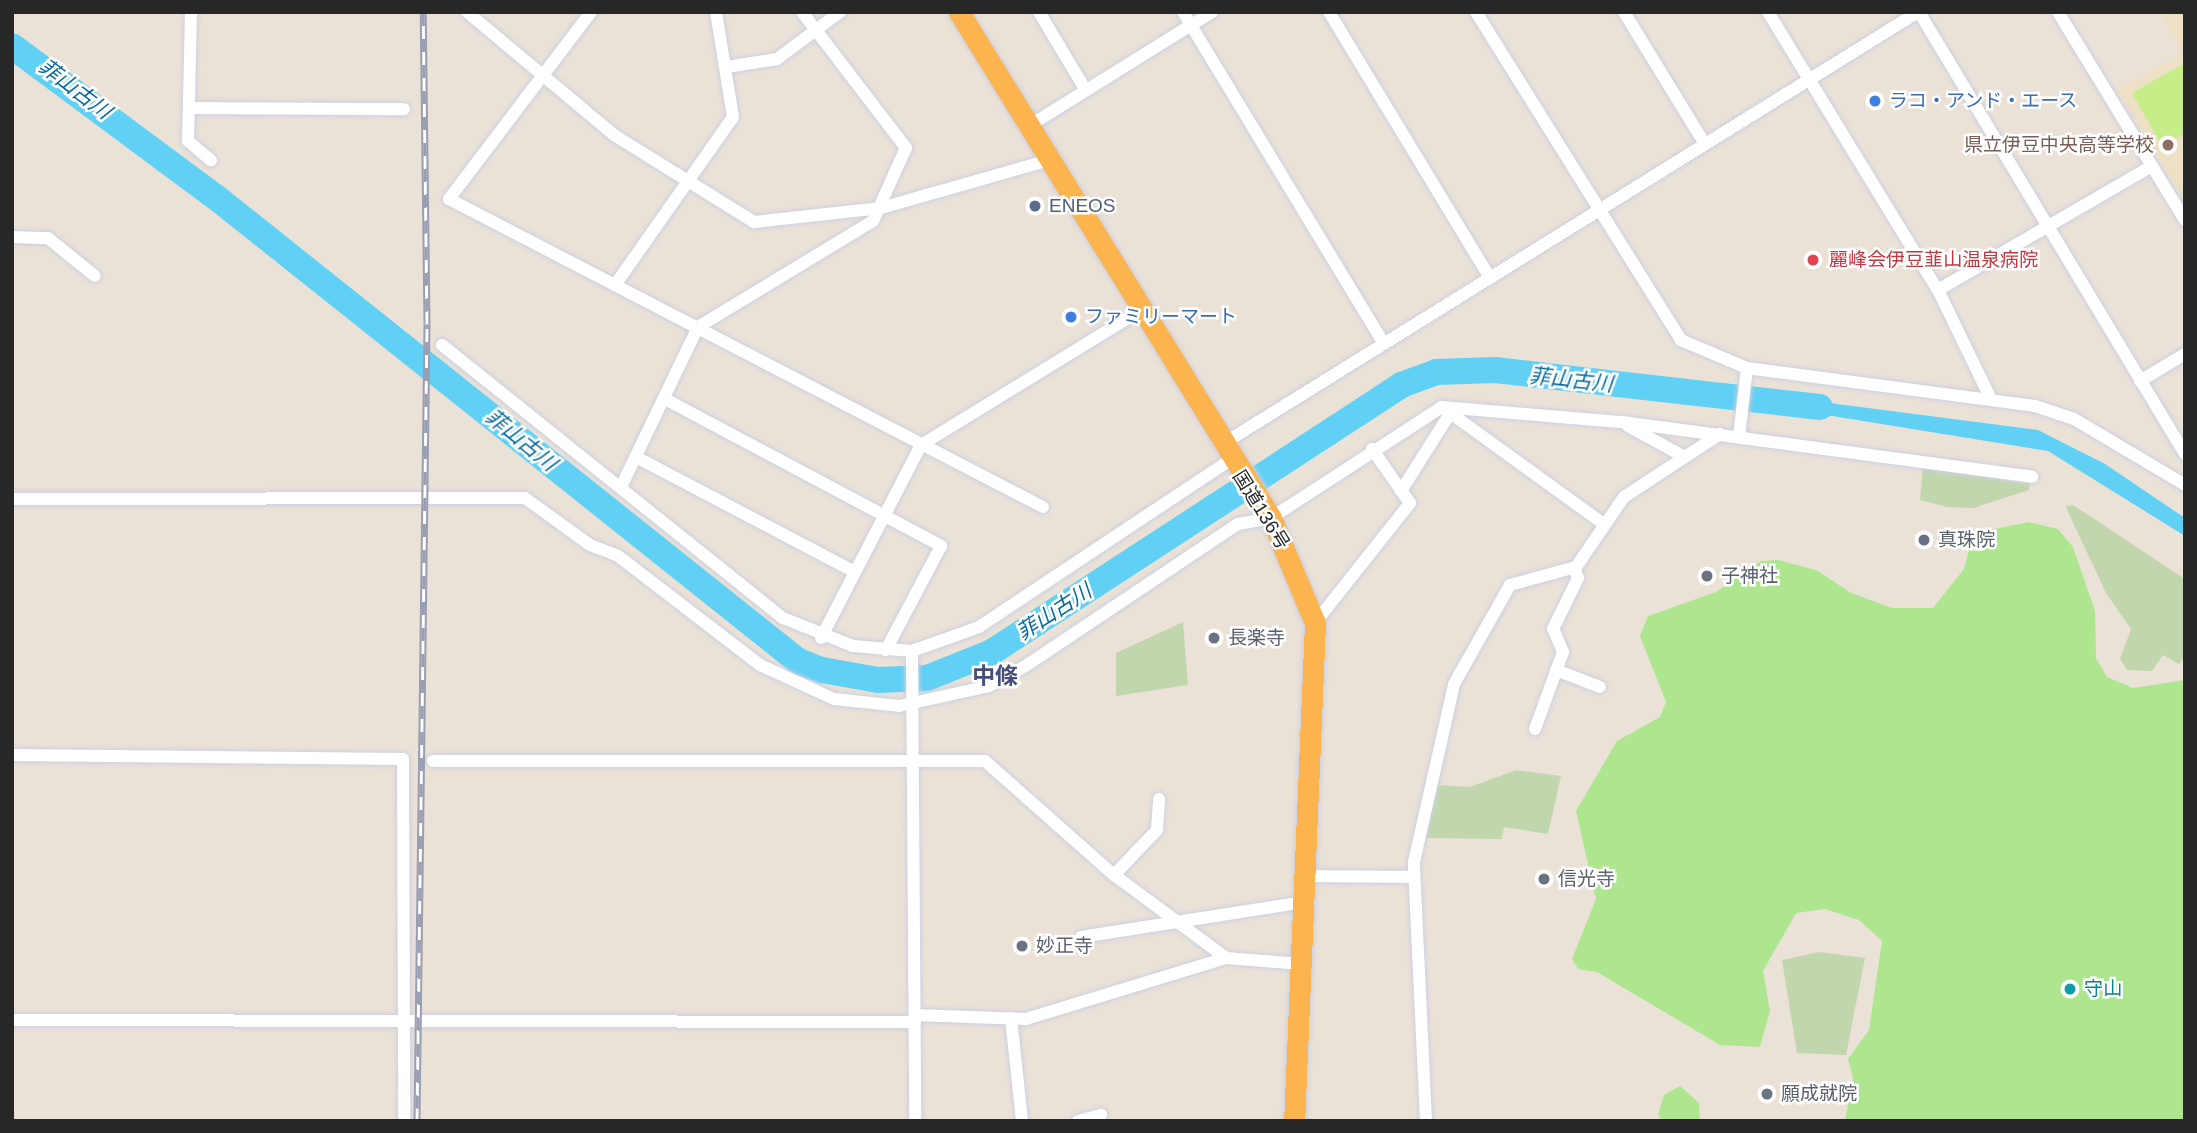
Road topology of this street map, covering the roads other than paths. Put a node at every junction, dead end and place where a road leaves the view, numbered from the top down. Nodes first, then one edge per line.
1 (191, 12) edge
2 (467, 12) edge
3 (591, 12) edge
4 (716, 12) edge
5 (802, 12) edge
6 (840, 12) edge
7 (959, 12) edge
8 (1039, 12) edge
9 (1183, 12) edge
10 (1212, 12) edge
11 (1329, 12) edge
12 (1476, 12) edge
13 (1624, 12) edge
14 (1768, 12) edge
15 (2058, 12) edge
16 (1917, 13) edge
17 (1191, 25) junction
18 (815, 33) junction
19 (726, 67) junction
20 (543, 74) junction
21 (1811, 82) junction
22 (1085, 89) junction
23 (191, 108) junction
24 (404, 109) dead end
25 (1029, 126) junction
26 (1705, 144) junction
27 (211, 160) dead end
28 (1049, 160) junction
29 (2152, 166) junction
30 (688, 180) junction
31 (881, 208) junction
32 (1597, 211) junction
33 (2185, 220) edge
34 (2046, 225) junction
35 (12, 237) edge
36 (1489, 275) junction
37 (95, 276) dead end
38 (615, 285) junction
39 (1938, 290) junction
40 (1141, 310) junction
41 (698, 327) junction
42 (1382, 340) junction
43 (442, 345) dead end
44 (2185, 354) edge
45 (1747, 368) junction
46 (2140, 380) junction
47 (1990, 397) junction
48 (665, 399) junction
49 (1445, 411) junction
50 (1622, 422) junction
51 (1740, 433) junction
52 (1721, 434) junction
53 (922, 445) junction
54 (1372, 449) junction
55 (2185, 454) edge
56 (1681, 455) junction
57 (636, 457) junction
58 (1229, 458) junction
59 (2032, 477) dead end
60 (2185, 485) edge
61 (621, 487) junction
62 (1401, 491) junction
63 (12, 499) edge
64 (1044, 507) dead end
65 (1265, 511) junction
66 (885, 516) junction
67 (1601, 522) junction
68 (1574, 568) junction
69 (855, 572) junction
70 (1315, 623) junction
71 (821, 638) junction
72 (886, 650) junction
73 (912, 654) junction
74 (1556, 670) junction
75 (1600, 687) dead end
76 (916, 702) junction
77 (1535, 729) dead end
78 (12, 755) edge
79 (433, 761) dead end
80 (915, 761) junction
81 (1158, 799) dead end
82 (1114, 875) junction
83 (1306, 876) junction
84 (1413, 877) junction
85 (1304, 902) junction
86 (1179, 918) junction
87 (1081, 937) dead end
88 (1226, 958) junction
89 (1302, 964) junction
90 (915, 1018) junction
91 (1011, 1018) junction
92 (405, 1019) junction
93 (12, 1020) edge
94 (1101, 1115) dead end
95 (404, 1121) edge
96 (915, 1121) edge
97 (1022, 1121) edge
98 (1078, 1121) edge
99 (1294, 1121) edge
100 (1426, 1121) edge

1 - 23 street
2 - 20 street
3 - 20 street
4 - 19 street
5 - 18 street
6 - 18 street
7 - 25 highway, 国道136号
8 - 22 street
9 - 17 street
10 - 17 street
11 - 36 street
12 - 32 street
13 - 26 street
14 - 21 street
15 - 29 street
16 - 21 street
16 - 34 street
17 - 22 street
17 - 42 street
18 - 19 street
18 - 31 street
19 - 30 street
20 - 30 street
20 - 38 street
21 - 26 street
21 - 39 street
22 - 25 street
23 - 24 street
23 - 27 street
25 - 28 highway, 国道136号
26 - 32 street
28 - 31 street
28 - 40 highway, 国道136号
29 - 33 street
29 - 34 street
30 - 31 street
30 - 38 street
31 - 41 street
32 - 36 street
32 - 45 street
34 - 39 street
34 - 46 street
35 - 37 street
36 - 42 street
38 - 41 street
39 - 47 street
40 - 53 street
40 - 58 highway, 国道136号
41 - 48 street
41 - 53 street
42 - 58 street
43 - 61 street
44 - 46 street
45 - 47 street
45 - 51 street
46 - 55 street
47 - 60 street
48 - 57 street
48 - 66 street
49 - 50 street
49 - 54 street
49 - 62 street
49 - 67 street
50 - 52 street
50 - 56 street
51 - 52 street
51 - 59 street
52 - 56 street
53 - 64 street
53 - 66 street
54 - 62 street
54 - 65 street
56 - 67 street
57 - 61 street
57 - 69 street
58 - 65 highway, 国道136号
58 - 73 street
61 - 71 street
62 - 70 street
63 - 76 street
65 - 70 highway, 国道136号
65 - 76 street
66 - 69 street
66 - 72 street
67 - 68 street
68 - 74 street
68 - 84 street
69 - 71 street
70 - 83 highway, 国道136号
71 - 72 street
72 - 73 street
73 - 76 street
74 - 75 street
74 - 77 street
76 - 80 street
78 - 92 street
79 - 80 street
80 - 82 street
80 - 90 street
81 - 82 street
82 - 86 street
83 - 84 street
83 - 85 highway, 国道136号
84 - 100 street
85 - 86 street
85 - 89 highway, 国道136号
86 - 87 street
86 - 88 street
88 - 89 street
88 - 91 street
89 - 99 highway, 国道136号
90 - 91 street
90 - 92 street
90 - 96 street
91 - 97 street
92 - 93 street
92 - 95 street
94 - 98 street

